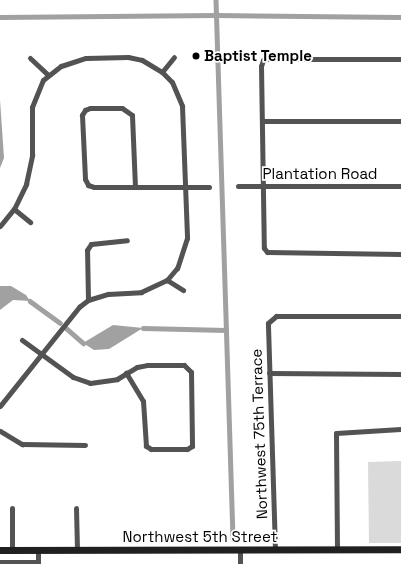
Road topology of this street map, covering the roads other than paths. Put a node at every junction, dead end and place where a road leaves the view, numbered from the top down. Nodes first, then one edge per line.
1 (174, 57) dead end
2 (30, 58) dead end
3 (401, 60) edge
4 (162, 72) junction
5 (48, 76) junction
6 (401, 121) edge
7 (263, 122) junction
8 (238, 186) dead end
9 (264, 186) junction
10 (401, 186) edge
11 (135, 187) junction
12 (186, 187) junction
13 (209, 187) dead end
14 (14, 209) junction
15 (30, 222) dead end
16 (1, 223) edge
17 (127, 240) dead end
18 (401, 254) edge
19 (167, 280) junction
20 (183, 290) dead end
21 (88, 300) junction
22 (401, 316) edge
23 (22, 340) dead end
24 (43, 353) junction
25 (126, 373) junction
26 (269, 373) junction
27 (401, 374) edge
28 (1, 402) edge
29 (401, 430) edge
30 (0, 431) edge
31 (85, 445) dead end
32 (12, 508) dead end
33 (76, 508) dead end
34 (240, 549) junction
35 (275, 549) junction
36 (337, 549) junction
37 (401, 549) edge
38 (0, 550) edge
39 (12, 550) junction
40 (38, 550) junction
41 (77, 550) junction
42 (0, 562) edge
43 (38, 563) edge
44 (240, 564) edge

1 - 4 street
2 - 5 street
3 - 7 street
4 - 5 street
4 - 12 street
5 - 14 street
6 - 7 street
7 - 9 street
8 - 9 street, Plantation Road
9 - 10 street, Plantation Road
9 - 18 street
11 - 11 street
11 - 12 street
12 - 13 street
12 - 19 street
14 - 15 street
14 - 16 street
17 - 21 street
19 - 20 street
19 - 21 street
21 - 24 street
22 - 26 street, Northwest 75th Terrace
23 - 24 street
24 - 25 street
24 - 28 street
25 - 25 street
26 - 27 street
26 - 35 street, Northwest 75th Terrace
29 - 36 street
30 - 31 street
32 - 39 street
33 - 41 street
34 - 35 street, Northwest 5th Street
34 - 41 street, Northwest 5th Street
34 - 44 street
35 - 36 street, Northwest 5th Street
36 - 37 street, Northwest 5th Street
38 - 39 street, Northwest 5th Street
39 - 40 street, Northwest 5th Street
40 - 41 street, Northwest 5th Street
40 - 43 street
42 - 43 street

